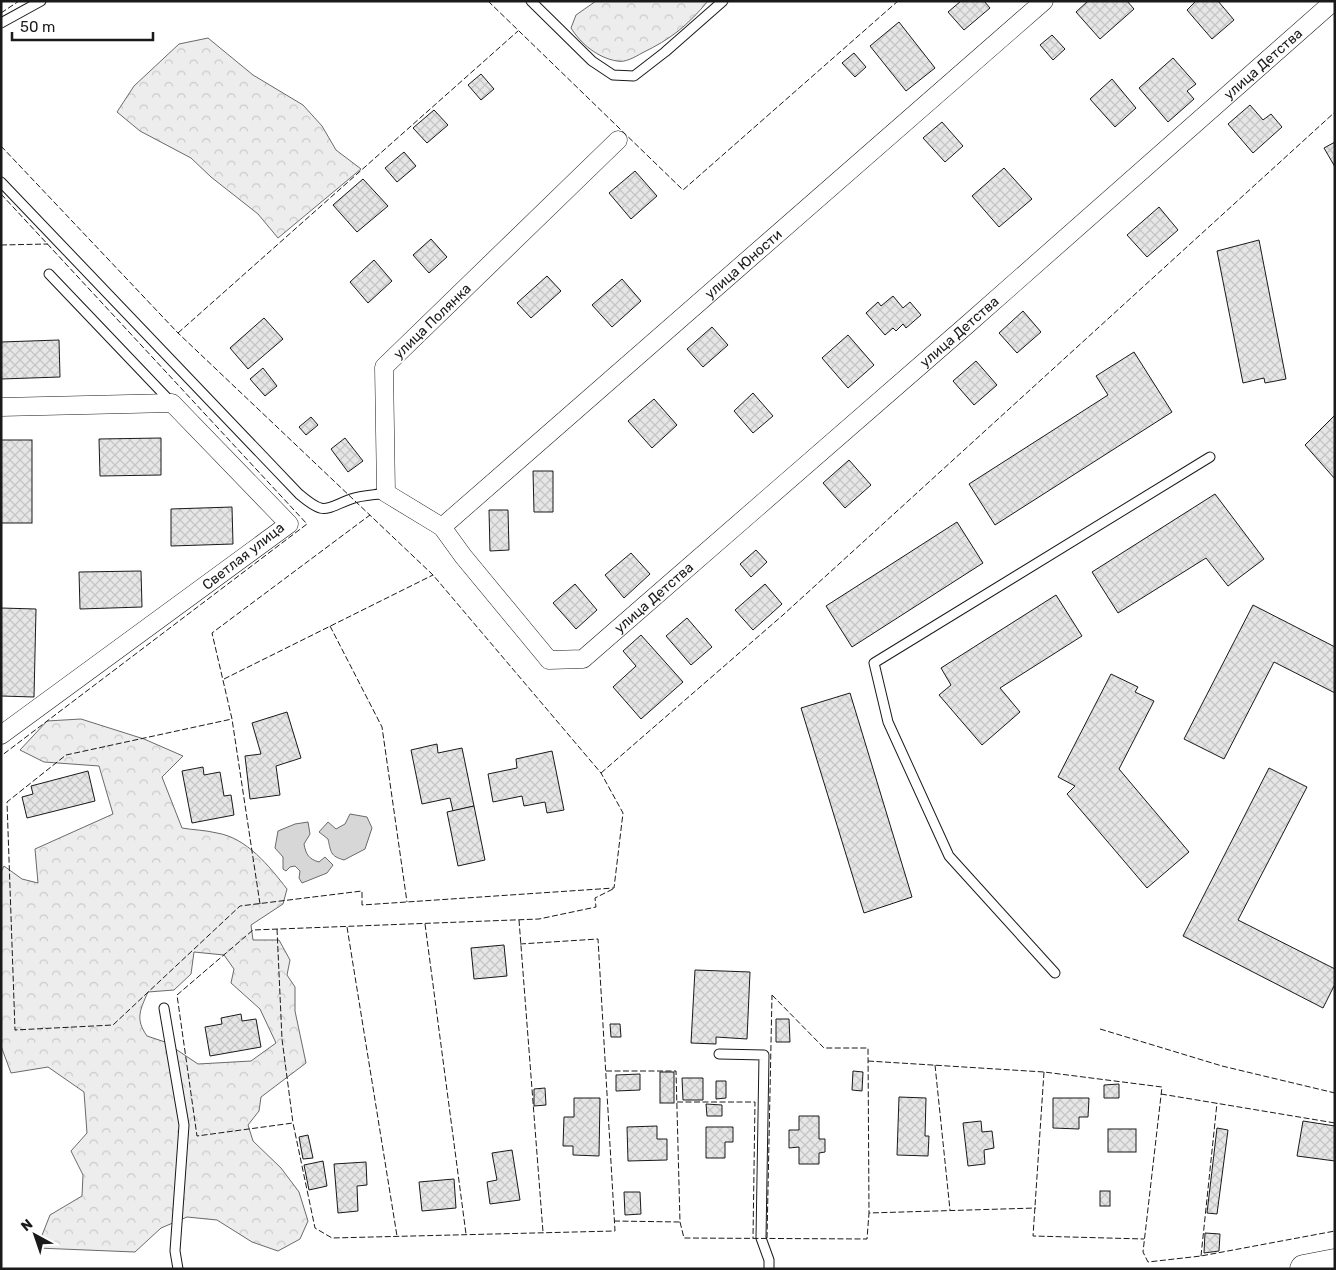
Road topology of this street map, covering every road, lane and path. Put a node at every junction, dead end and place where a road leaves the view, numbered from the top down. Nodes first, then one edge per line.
1 (41, 1) edge
2 (531, 1) edge
3 (723, 1) edge
4 (1044, 1) edge
5 (1334, 1) edge
6 (1, 22) edge
7 (618, 140) dead end
8 (1, 182) edge
9 (49, 274) dead end
10 (172, 403) junction
11 (1, 407) edge
12 (1210, 457) dead end
13 (386, 493) junction
14 (442, 527) junction
15 (1, 734) edge
16 (1054, 972) dead end
17 (164, 1008) dead end
18 (719, 1054) dead end
19 (1335, 1264) edge
20 (178, 1269) edge
21 (769, 1269) edge
22 (1304, 1269) edge

1 - 6 lane
2 - 3 lane
4 - 14 street, улица Юности
5 - 14 street, улица Детства
7 - 13 street, улица Полянка
8 - 13 lane
9 - 10 lane
10 - 11 street
10 - 15 street, Светлая улица
12 - 16 lane
13 - 14 street
17 - 20 lane
18 - 21 lane
19 - 22 main road

